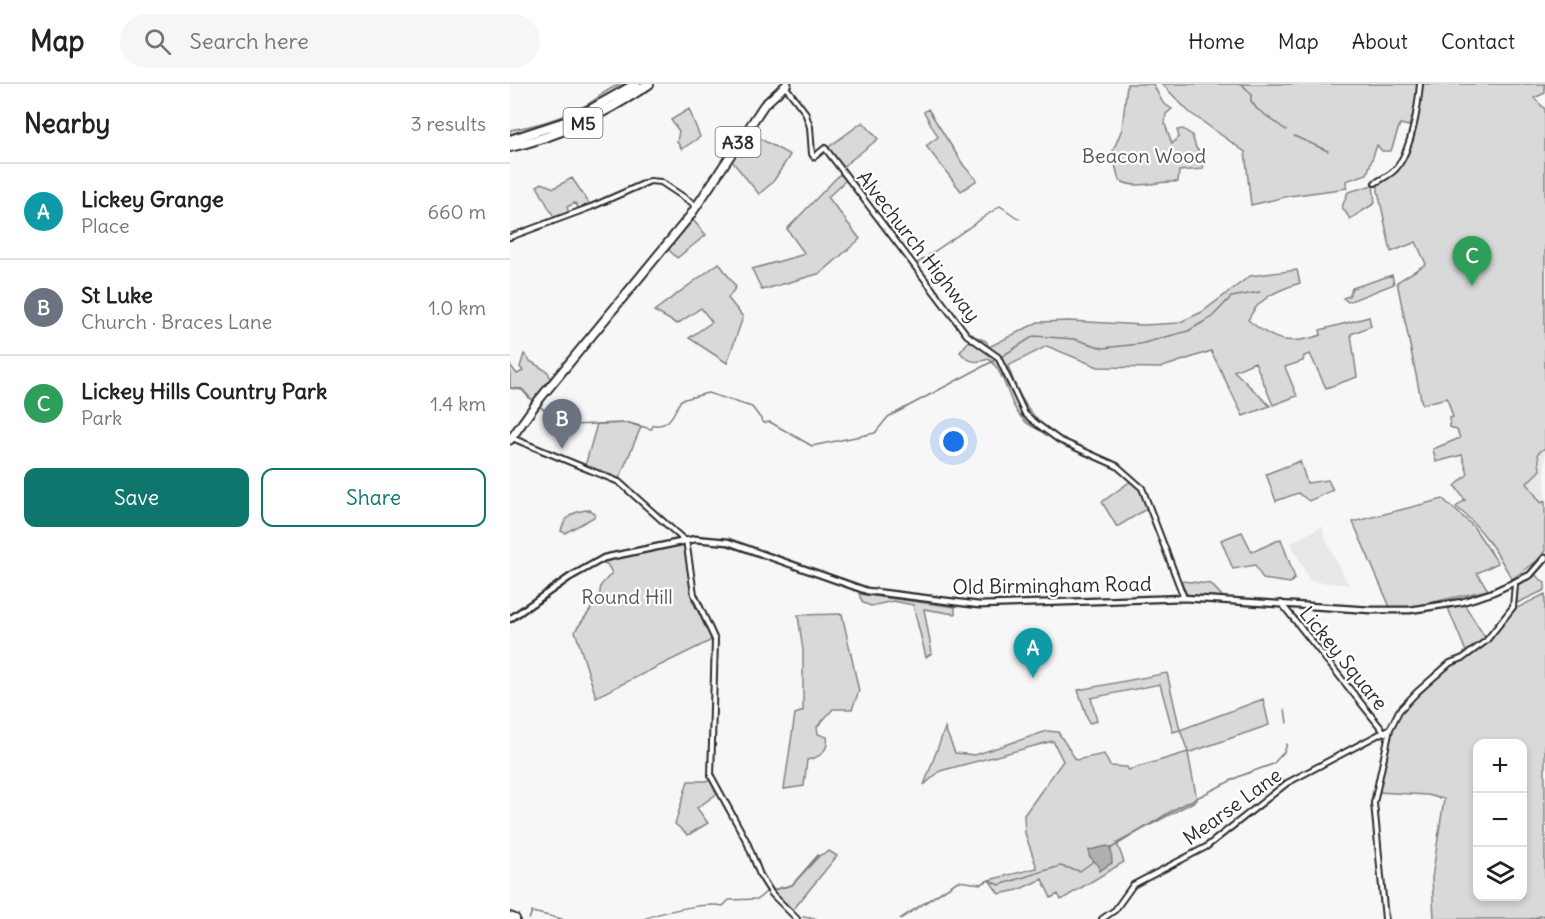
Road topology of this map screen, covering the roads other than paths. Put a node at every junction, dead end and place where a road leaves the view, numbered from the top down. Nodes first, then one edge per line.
1 (649, 84) edge
2 (1420, 84) edge
3 (635, 85) edge
4 (786, 85) edge
5 (510, 140) edge
6 (510, 147) edge
7 (1375, 183) dead end
8 (697, 206) junction
9 (510, 237) edge
10 (510, 438) edge
11 (685, 540) junction
12 (1545, 558) edge
13 (1514, 584) junction
14 (1185, 598) junction
15 (1281, 603) junction
16 (510, 619) edge
17 (1390, 729) junction
18 (1385, 733) junction
19 (510, 917) edge
20 (515, 919) edge
21 (797, 919) edge
22 (1102, 919) edge
23 (1384, 919) edge

1 - 6 highway, M5
2 - 7 street
3 - 5 highway, M5
4 - 8 highway, A38
4 - 14 street, Alvechurch Highway
8 - 9 street
8 - 10 highway, A38
10 - 11 street
11 - 14 main road, Old Birmingham Road
11 - 16 main road, Old Birmingham Road
11 - 21 street
12 - 13 main road, Old Birmingham Road
13 - 15 main road, Old Birmingham Road
13 - 17 street
14 - 15 main road, Old Birmingham Road
15 - 18 street, Lickey Square
17 - 18 street, Mearse Lane
17 - 23 street
18 - 22 street, Mearse Lane
19 - 20 highway

